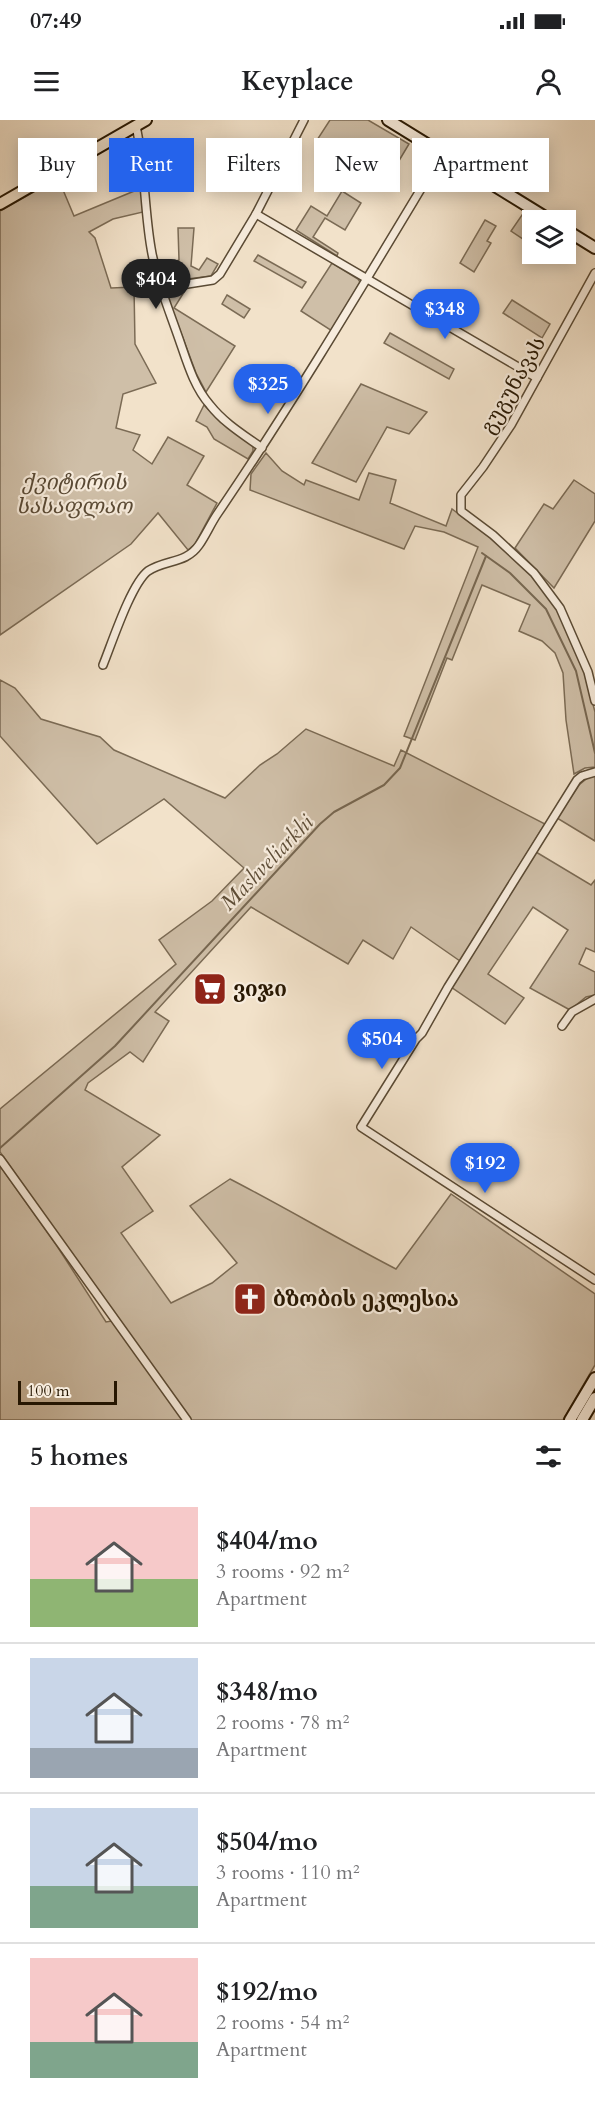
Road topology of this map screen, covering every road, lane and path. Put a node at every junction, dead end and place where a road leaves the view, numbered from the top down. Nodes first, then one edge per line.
1 (304, 120) edge
2 (388, 120) edge
3 (138, 122) edge
4 (417, 138) edge
5 (419, 192) edge
6 (504, 192) edge
7 (0, 204) edge
8 (534, 210) edge
9 (256, 214) junction
10 (576, 236) edge
11 (595, 248) edge
12 (595, 273) edge
13 (366, 280) junction
14 (162, 288) junction
15 (537, 378) junction
16 (262, 448) junction
17 (103, 665) dead end
18 (595, 701) edge
19 (595, 772) edge
20 (595, 999) edge
21 (562, 1026) dead end
22 (0, 1160) edge
23 (595, 1280) edge
24 (595, 1378) edge
25 (595, 1398) edge
26 (187, 1420) edge
27 (570, 1420) edge
28 (582, 1420) edge

1 - 9 street
2 - 4 main road
3 - 7 main road
3 - 14 street
5 - 13 street
6 - 8 main road
9 - 13 street
9 - 14 street
10 - 11 main road
12 - 15 street, გუგუნავას
13 - 15 street
13 - 16 street
14 - 16 street
15 - 18 street, გუგუნავას
16 - 17 street
19 - 23 street
20 - 21 street
22 - 26 street
24 - 27 main road
25 - 28 main road

